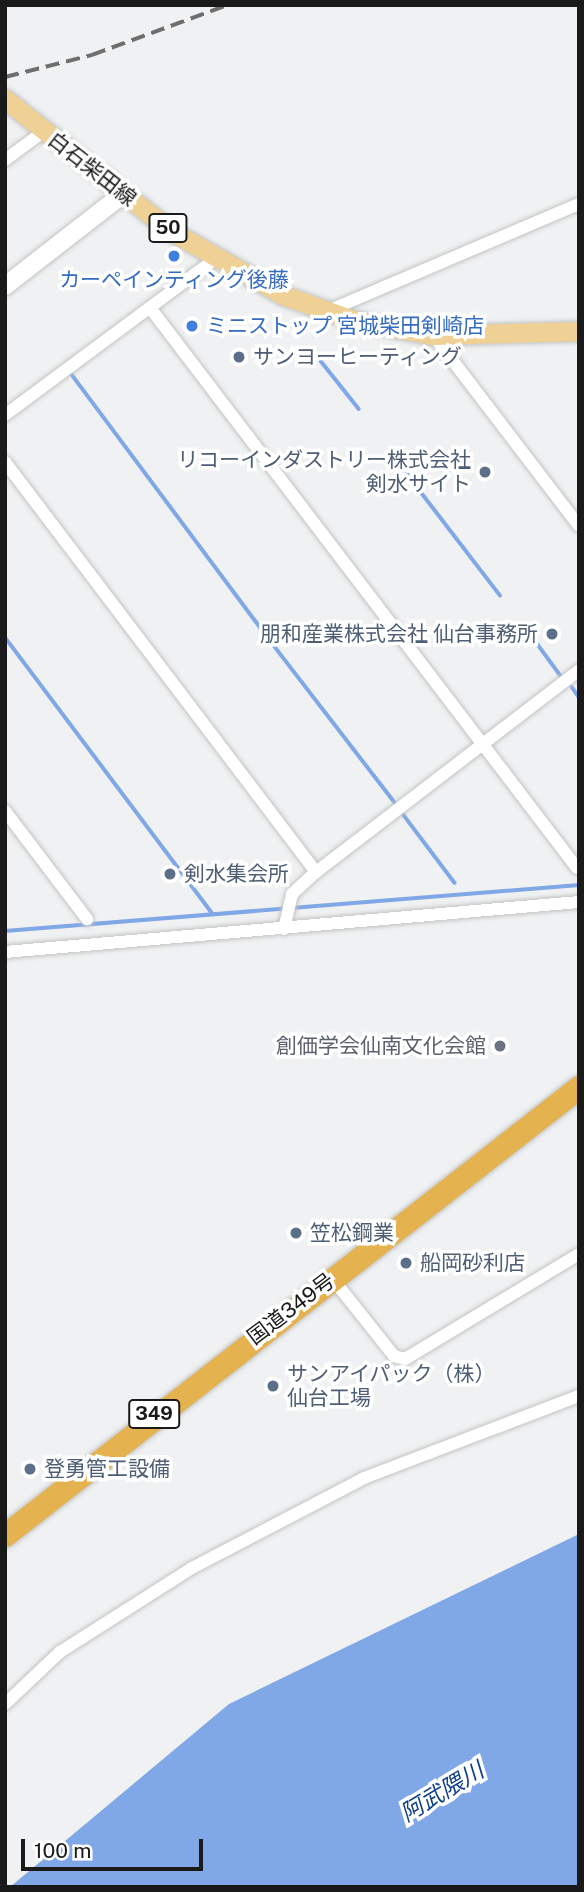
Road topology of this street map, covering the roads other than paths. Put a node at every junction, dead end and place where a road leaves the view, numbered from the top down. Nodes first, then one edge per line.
1 (5, 99) edge
2 (44, 131) junction
3 (5, 160) edge
4 (123, 194) junction
5 (579, 204) edge
6 (214, 260) junction
7 (5, 286) edge
8 (150, 309) junction
9 (325, 312) junction
10 (579, 331) edge
11 (433, 335) junction
12 (5, 415) edge
13 (5, 462) edge
14 (579, 526) edge
15 (579, 670) edge
16 (485, 746) junction
17 (5, 811) edge
18 (577, 869) edge
19 (316, 872) junction
20 (579, 902) edge
21 (87, 919) dead end
22 (283, 926) junction
23 (5, 952) edge
24 (579, 1087) edge
25 (579, 1254) edge
26 (332, 1278) junction
27 (579, 1396) edge
28 (5, 1535) edge
29 (5, 1704) edge

1 - 2 main road, 白石柴田線 / 50
2 - 3 street
2 - 4 main road, 白石柴田線 / 50
4 - 6 main road, 白石柴田線 / 50
4 - 7 street
5 - 9 street
6 - 8 street
6 - 9 main road, 白石柴田線 / 50
8 - 12 street
8 - 16 street
9 - 11 main road, 白石柴田線 / 50
10 - 11 main road, 白石柴田線 / 50
11 - 14 street
13 - 19 street
15 - 16 street
16 - 18 street
16 - 19 street
17 - 21 street
19 - 22 street
20 - 22 street
22 - 23 street
24 - 26 highway, 国道349号 / 349
25 - 26 street
26 - 28 highway, 国道349号 / 349
27 - 29 street

